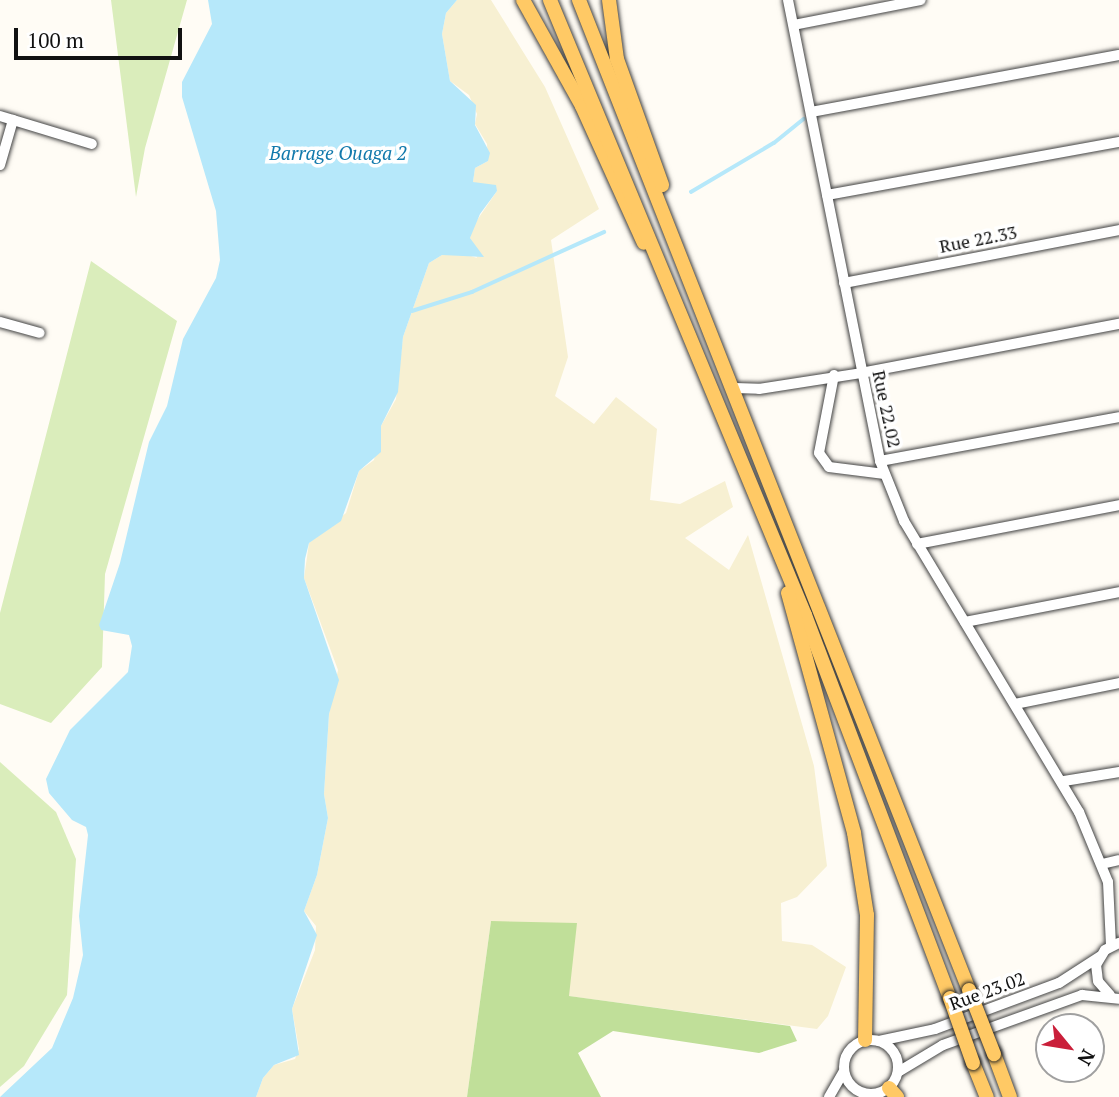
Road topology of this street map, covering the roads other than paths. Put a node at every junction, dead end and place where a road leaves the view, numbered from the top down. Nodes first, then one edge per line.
1 (523, 0) edge
2 (550, 0) edge
3 (579, 0) edge
4 (609, 0) edge
5 (788, 0) edge
6 (921, 0) edge
7 (794, 25) junction
8 (1119, 55) edge
9 (811, 112) junction
10 (0, 116) edge
11 (13, 120) junction
12 (1119, 142) edge
13 (92, 144) dead end
14 (0, 165) edge
15 (827, 195) junction
16 (1119, 230) edge
17 (844, 283) junction
18 (695, 290) junction
19 (672, 291) junction
20 (0, 322) edge
21 (1119, 324) edge
22 (40, 333) dead end
23 (861, 373) junction
24 (834, 375) junction
25 (735, 388) junction
26 (1119, 416) edge
27 (880, 461) junction
28 (885, 474) junction
29 (1119, 505) edge
30 (770, 528) junction
31 (917, 544) junction
32 (1119, 592) edge
33 (965, 622) junction
34 (1119, 683) edge
35 (1015, 704) junction
36 (1119, 772) edge
37 (1064, 781) junction
38 (1119, 860) edge
39 (1101, 863) junction
40 (1111, 896) junction
41 (1119, 915) edge
42 (1115, 944) edge
43 (1099, 957) junction
44 (1114, 997) edge
45 (872, 1040) junction
46 (844, 1071) junction
47 (898, 1072) junction
48 (893, 1092) edge
49 (866, 1096) edge
50 (830, 1097) edge
51 (987, 1097) edge
52 (1010, 1097) edge

1 - 19 main road
2 - 19 main road
3 - 18 main road
4 - 18 main road
5 - 7 street, Rue 22.02
6 - 7 street
7 - 9 street, Rue 22.02
8 - 9 street
9 - 15 street, Rue 22.02
10 - 11 street
11 - 13 street
11 - 14 street
12 - 15 street
15 - 17 street, Rue 22.02
16 - 17 street, Rue 22.33
17 - 23 street, Rue 22.02
18 - 25 main road
19 - 30 main road
20 - 22 street
21 - 23 street
23 - 24 street
23 - 27 street, Rue 22.02
24 - 25 street
24 - 28 street
25 - 52 main road, bridge
26 - 27 street
27 - 28 street, Rue 22.02
28 - 31 street, Rue 22.02
29 - 31 street
30 - 45 main road
30 - 51 main road, bridge
31 - 33 street, Rue 22.02
32 - 33 street
33 - 35 street, Rue 22.02
34 - 35 street
35 - 37 street, Rue 22.02
36 - 37 street
37 - 39 street, Rue 23.02
38 - 39 street
39 - 40 street, Rue 23.02
40 - 41 street, Rue 23.02
40 - 42 street, Rue 23.02
42 - 43 street, Rue 23.02
43 - 44 street, Rue 23.02
43 - 45 street, Rue 23.02
44 - 47 street, Rue 23.02
45 - 46 street
45 - 47 street
46 - 49 street, Rue 23.02
46 - 50 street
47 - 48 street, Rue 23.02
48 - 49 street, Rue 23.02

